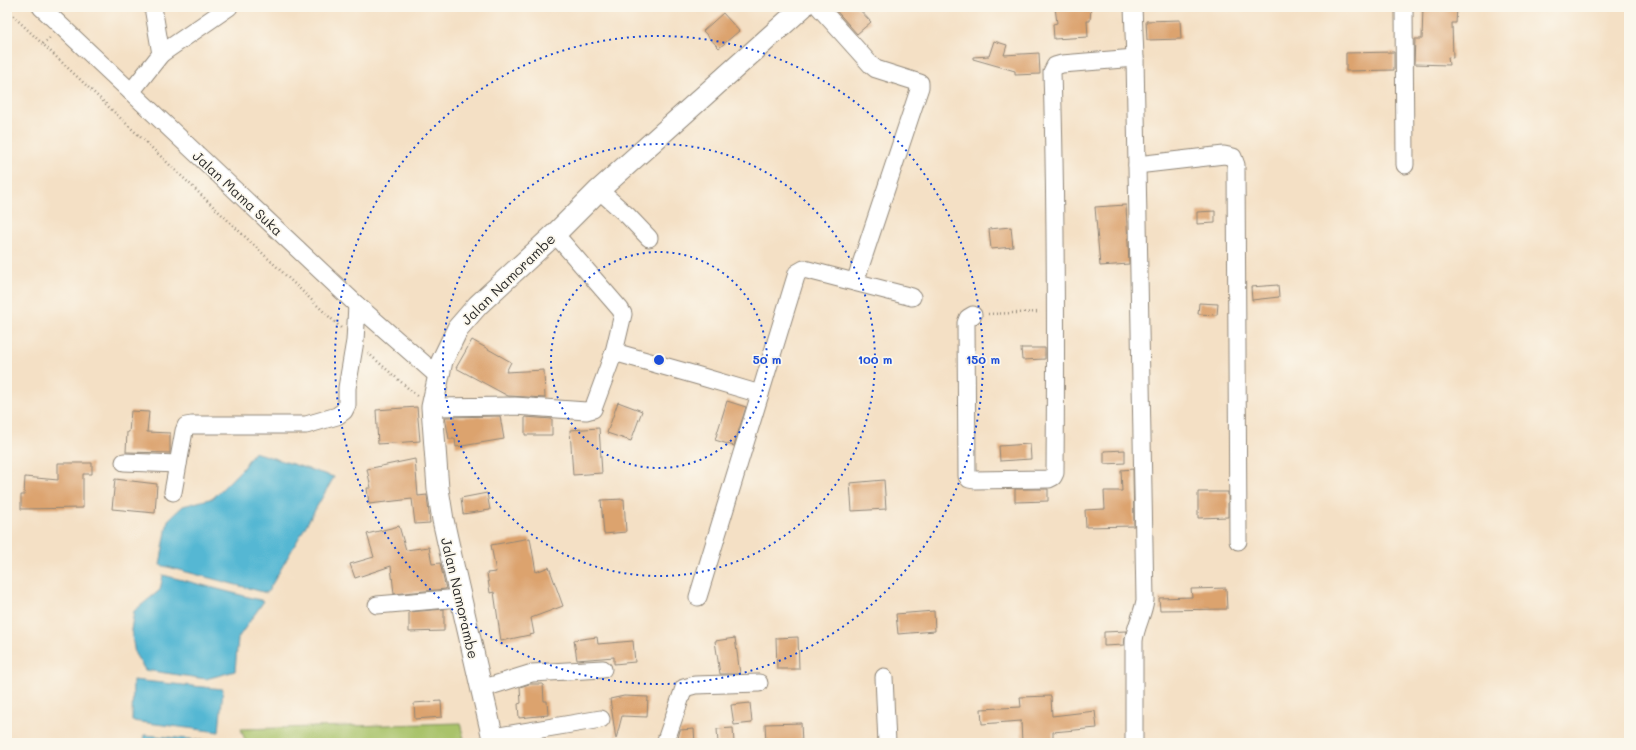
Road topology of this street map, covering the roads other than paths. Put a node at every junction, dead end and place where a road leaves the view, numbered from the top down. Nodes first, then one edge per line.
1 (41, 7) edge
2 (153, 7) edge
3 (228, 7) edge
4 (803, 7) edge
5 (819, 7) edge
6 (1133, 7) edge
7 (1404, 7) edge
8 (161, 54) junction
9 (1136, 58) junction
10 (130, 92) junction
11 (1137, 165) junction
12 (1405, 165) dead end
13 (599, 190) junction
14 (555, 234) junction
15 (650, 238) dead end
16 (855, 282) junction
17 (912, 297) dead end
18 (357, 305) junction
19 (973, 315) road end
20 (614, 352) junction
21 (438, 376) junction
22 (760, 394) junction
23 (432, 407) junction
24 (124, 462) dead end
25 (178, 464) junction
26 (173, 492) dead end
27 (1238, 541) dead end
28 (698, 597) dead end
29 (460, 598) junction
30 (377, 605) dead end
31 (603, 669) dead end
32 (884, 677) dead end
33 (759, 683) dead end
34 (481, 689) junction
35 (601, 719) dead end
36 (493, 740) edge
37 (665, 743) edge
38 (887, 743) edge
39 (1134, 743) edge

1 - 10 street, Jalan Mama Suka
2 - 8 street
3 - 8 street
4 - 13 main road, Jalan Namorambe
5 - 16 street
6 - 9 street
7 - 12 street
8 - 10 street
9 - 11 street
9 - 19 street
10 - 18 street, Jalan Mama Suka
11 - 27 street
11 - 39 street
13 - 14 main road, Jalan Namorambe
13 - 15 street
14 - 20 street
14 - 21 main road, Jalan Namorambe
16 - 17 street
16 - 22 street
18 - 21 street, Jalan Mama Suka
18 - 25 street
20 - 22 street
20 - 23 street
21 - 23 main road, Jalan Namorambe
22 - 28 street
23 - 29 main road, Jalan Namorambe
24 - 25 street
25 - 26 street
29 - 30 street
29 - 34 main road, Jalan Namorambe
31 - 34 street
32 - 38 street
33 - 37 street
34 - 36 main road, Jalan Namorambe
35 - 36 street

